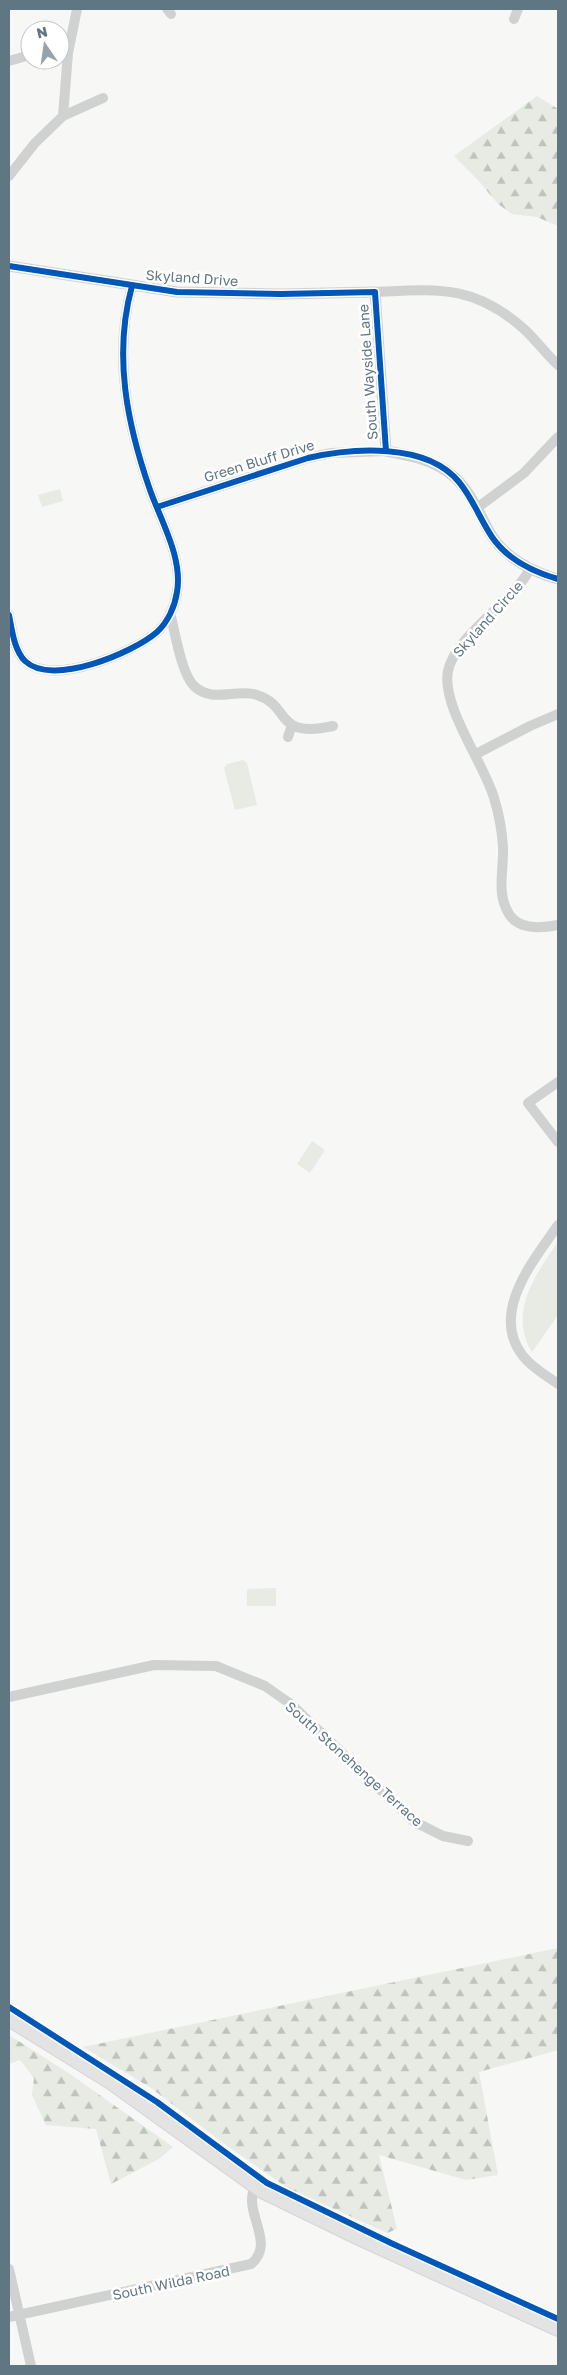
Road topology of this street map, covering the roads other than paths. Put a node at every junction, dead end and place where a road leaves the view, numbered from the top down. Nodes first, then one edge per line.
1 (77, 9) edge
2 (518, 9) edge
3 (514, 19) dead end
4 (70, 33) edge
5 (64, 70) edge
6 (103, 98) dead end
7 (63, 116) junction
8 (9, 176) edge
9 (9, 266) edge
10 (132, 286) junction
11 (375, 292) junction
12 (558, 365) edge
13 (558, 437) edge
14 (386, 450) junction
15 (157, 507) junction
16 (477, 508) junction
17 (530, 569) junction
18 (558, 579) edge
19 (170, 613) junction
20 (9, 615) edge
21 (558, 714) edge
22 (292, 725) junction
23 (333, 726) dead end
24 (288, 737) dead end
25 (476, 754) junction
26 (558, 925) edge
27 (558, 1082) edge
28 (558, 1142) edge
29 (558, 1225) edge
30 (558, 1384) edge
31 (9, 1697) edge
32 (468, 1841) dead end
33 (9, 2019) edge
34 (255, 2187) junction
35 (9, 2269) edge
36 (20, 2315) junction
37 (9, 2317) edge
38 (558, 2329) edge
39 (30, 2366) edge

1 - 4 street
2 - 3 street
5 - 7 street
6 - 7 street
7 - 8 street
9 - 10 street, Skyland Drive
10 - 11 street, Skyland Drive
10 - 15 street
11 - 12 street, Skyland Drive
11 - 14 street, South Wayside Lane
13 - 16 street
14 - 15 street, Green Bluff Drive
14 - 16 street, Green Bluff Drive
15 - 19 street
16 - 17 street, Green Bluff Drive
17 - 18 street, Green Bluff Drive
17 - 25 street, Skyland Circle
19 - 20 street
19 - 22 street
21 - 25 street
22 - 23 street
22 - 24 street
25 - 26 street, Skyland Circle
27 - 28 street
29 - 30 street
31 - 32 street, South Stonehenge Terrace
33 - 34 main road
34 - 36 street, South Wilda Road
34 - 38 main road
35 - 36 street
36 - 37 street, South Wilda Road
36 - 39 street

